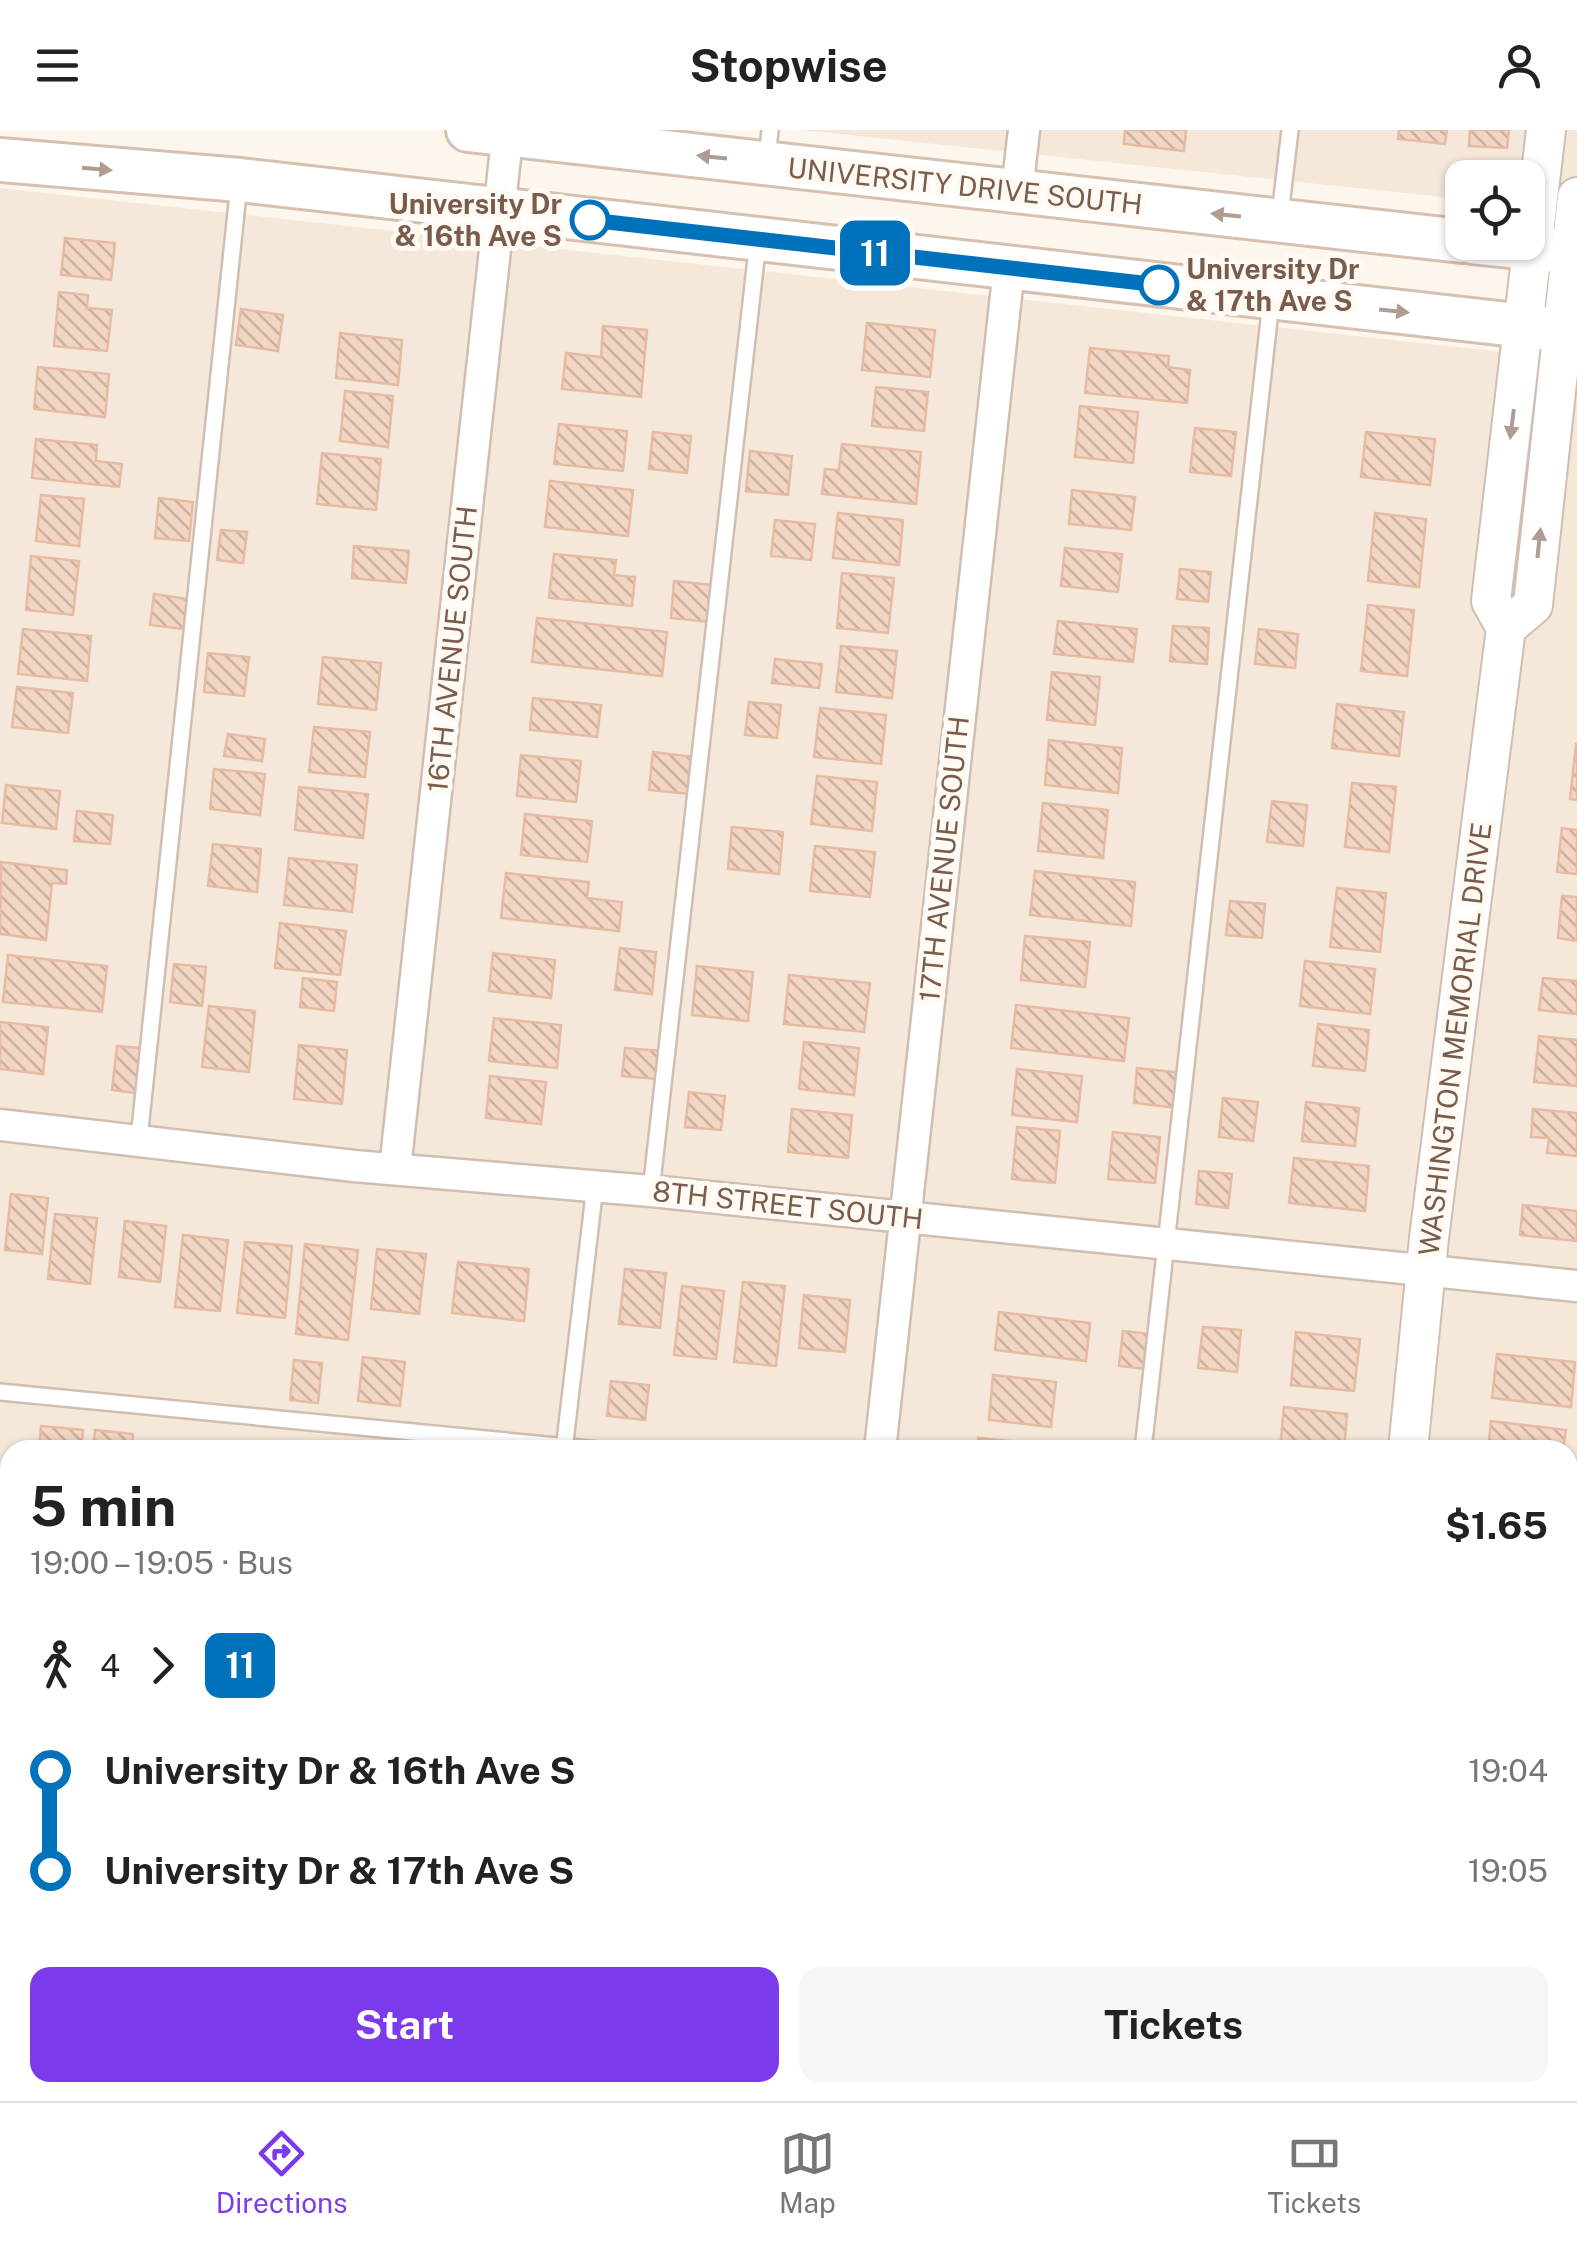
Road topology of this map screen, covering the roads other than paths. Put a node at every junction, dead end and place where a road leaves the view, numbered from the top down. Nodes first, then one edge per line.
1 (1024, 130) edge
2 (1290, 130) edge
3 (1546, 130) edge
4 (494, 131) edge
5 (768, 147) edge
6 (0, 160) edge
7 (240, 180) junction
8 (1017, 192) junction
9 (1577, 197) edge
10 (499, 210) junction
11 (1279, 221) junction
12 (1445, 239) edge
13 (758, 240) junction
14 (1561, 251) edge
15 (1009, 268) junction
16 (1272, 298) junction
17 (1554, 330) edge
18 (0, 1124) edge
19 (139, 1139) junction
20 (395, 1168) junction
21 (595, 1186) junction
22 (651, 1191) junction
23 (905, 1218) junction
24 (1165, 1244) junction
25 (1426, 1271) junction
26 (1577, 1286) edge
27 (0, 1392) edge
28 (483, 1440) edge
29 (565, 1440) edge
30 (881, 1440) edge
31 (1144, 1440) edge
32 (1409, 1440) edge

1 - 8 street
2 - 11 lane
3 - 14 street, WASHINGTON MEMORIAL DRIVE
5 -> 4 main road, UNIVERSITY DRIVE SOUTH
4 - 10 street, 16TH AVENUE SOUTH
5 - 8 main road, UNIVERSITY DRIVE SOUTH
6 -> 7 main road
7 - 10 main road
7 - 19 lane
11 -> 8 main road, UNIVERSITY DRIVE SOUTH
9 - 14 street, WASHINGTON MEMORIAL DRIVE
10 - 13 main road
10 - 20 street, 16TH AVENUE SOUTH
11 - 12 main road, UNIVERSITY DRIVE SOUTH
13 - 15 main road
13 - 22 lane
14 - 17 street, WASHINGTON MEMORIAL DRIVE
15 - 16 main road
15 - 23 street, 17TH AVENUE SOUTH
16 -> 17 main road
16 - 24 lane
17 - 25 street, WASHINGTON MEMORIAL DRIVE
18 - 19 street, 8TH STREET SOUTH
19 - 20 street, 8TH STREET SOUTH
20 - 21 street, 8TH STREET SOUTH
21 - 22 street, 8TH STREET SOUTH
21 - 29 lane
22 - 23 street, 8TH STREET SOUTH
23 - 24 street, 8TH STREET SOUTH
23 - 30 street, 17TH AVENUE SOUTH
24 - 25 street, 8TH STREET SOUTH
24 - 31 lane
25 - 26 street, 8TH STREET SOUTH
25 - 32 street, WASHINGTON MEMORIAL DRIVE
27 - 28 lane

